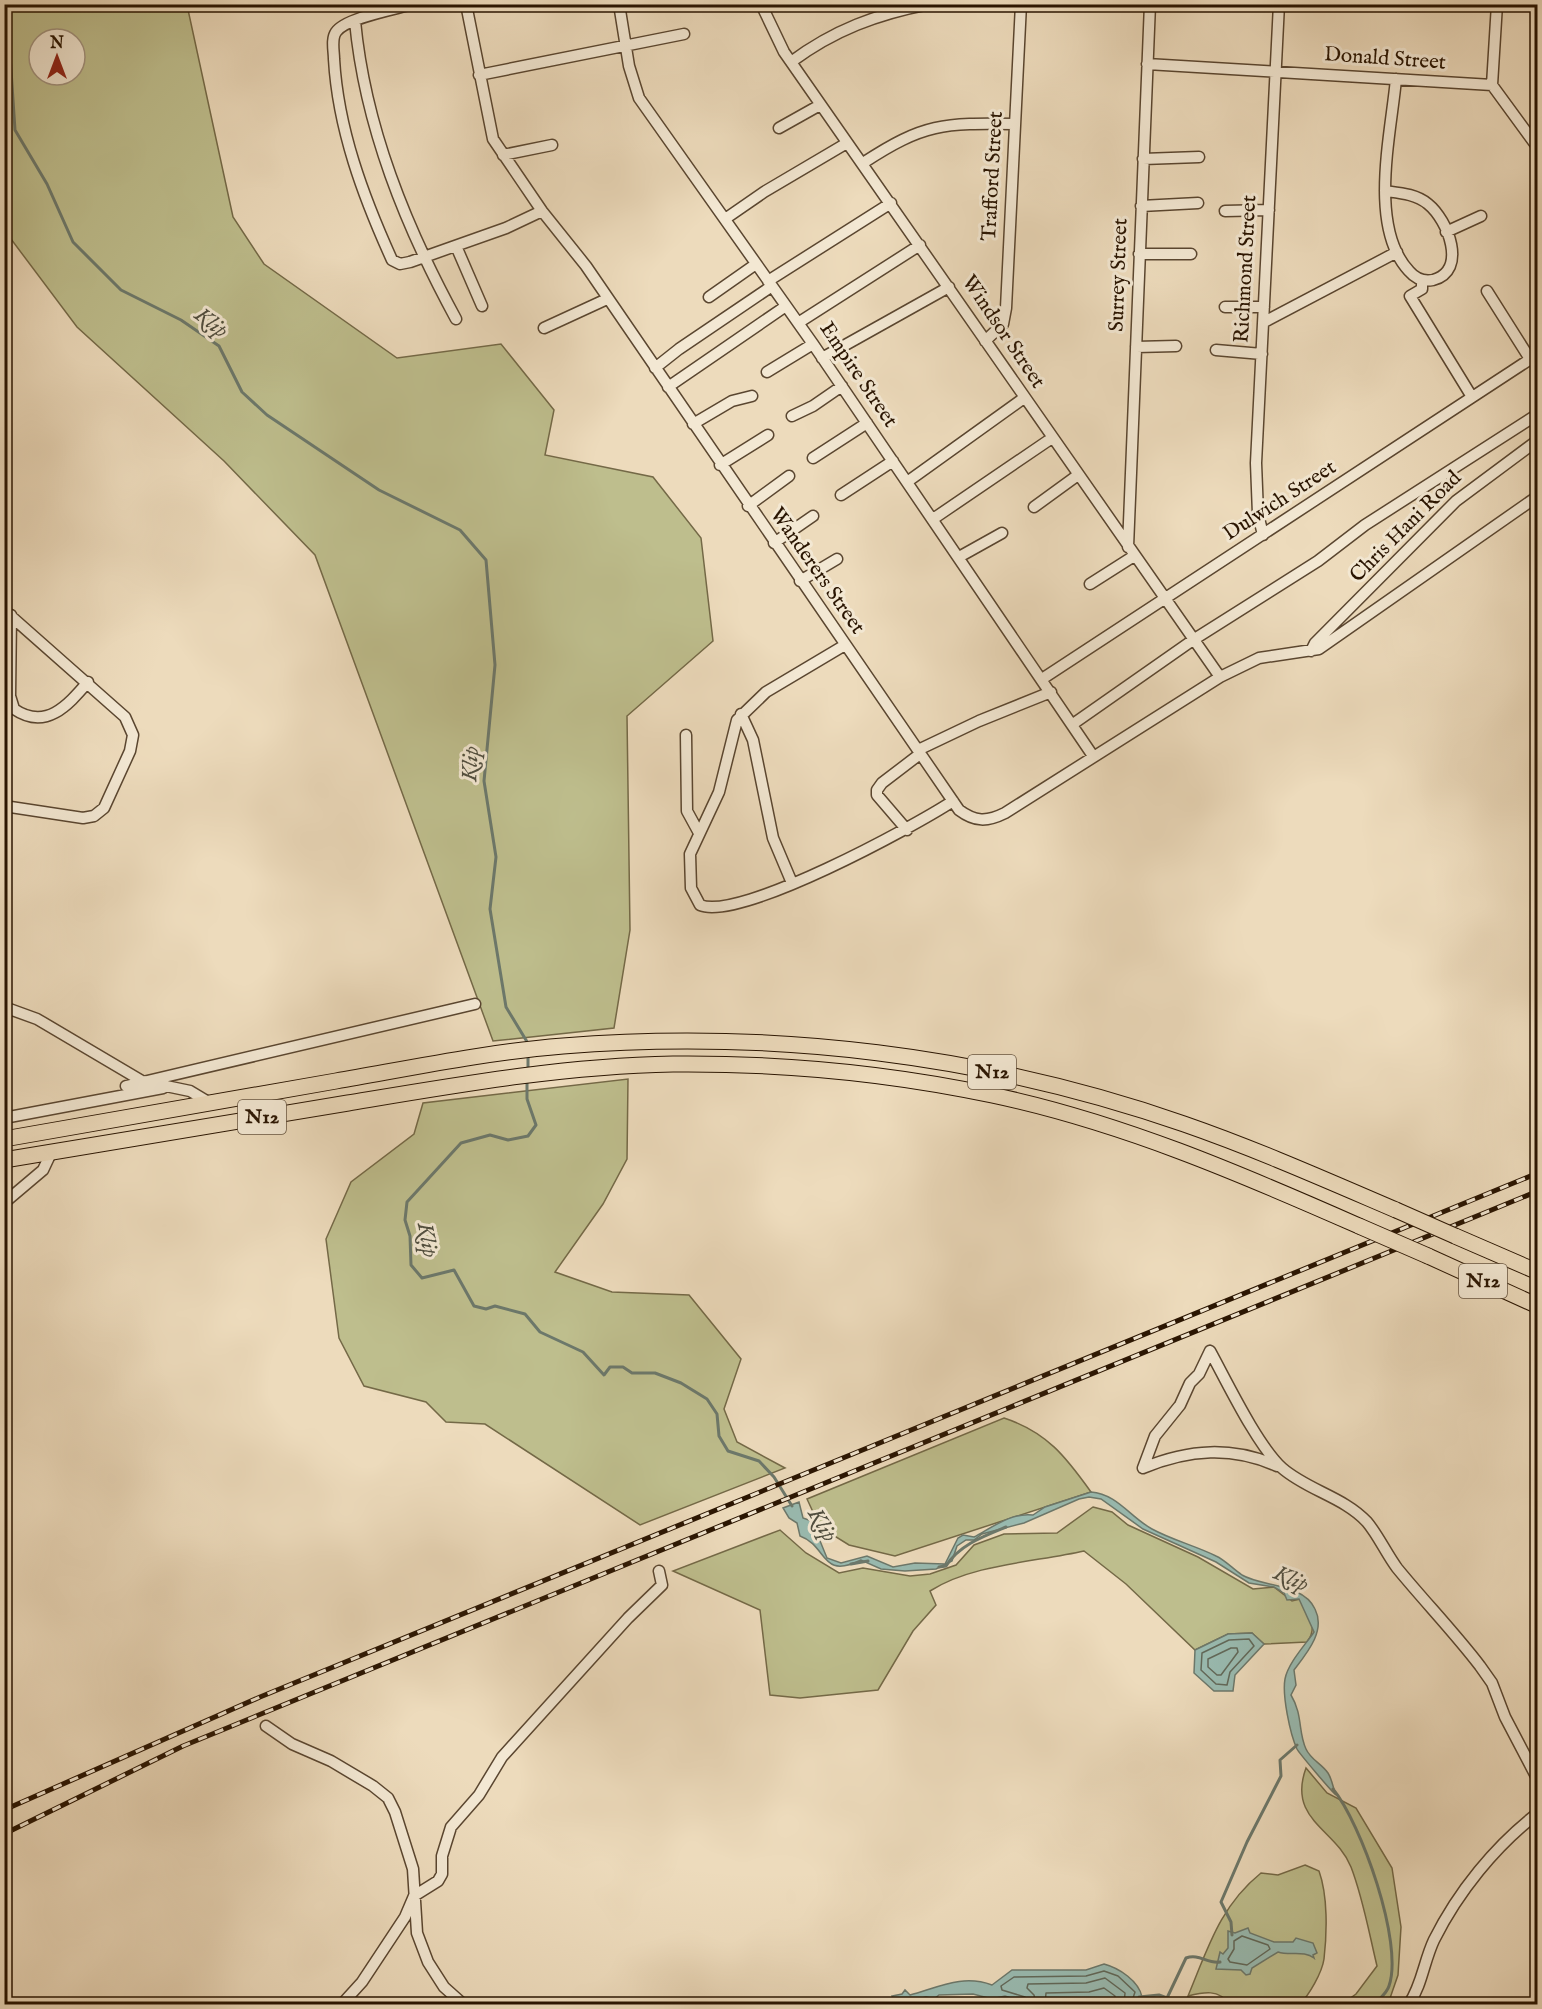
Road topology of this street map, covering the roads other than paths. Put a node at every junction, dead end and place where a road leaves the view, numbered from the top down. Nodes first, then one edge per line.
1 (413, 4) edge
2 (466, 4) edge
3 (619, 4) edge
4 (761, 4) edge
5 (929, 4) edge
6 (1021, 4) edge
7 (1150, 4) edge
8 (1279, 4) edge
9 (1497, 4) edge
10 (355, 21) junction
11 (684, 34) dead end
12 (626, 47) junction
13 (791, 62) junction
14 (1147, 64) junction
15 (1276, 72) junction
16 (479, 75) junction
17 (1396, 79) junction
18 (1492, 85) junction
19 (820, 105) junction
20 (1015, 124) junction
21 (779, 128) dead end
22 (847, 143) junction
23 (552, 145) dead end
24 (1538, 148) edge
25 (503, 155) junction
26 (1199, 157) dead end
27 (1143, 159) junction
28 (862, 163) junction
29 (1385, 191) junction
30 (891, 203) junction
31 (1198, 203) dead end
32 (1141, 206) junction
33 (1269, 210) junction
34 (542, 211) junction
35 (1225, 211) dead end
36 (1481, 216) dead end
37 (725, 219) junction
38 (1446, 232) junction
39 (920, 245) junction
40 (456, 246) junction
41 (1397, 252) junction
42 (1139, 254) junction
43 (1191, 254) dead end
44 (424, 257) junction
45 (756, 264) junction
46 (1422, 280) junction
47 (770, 283) junction
48 (949, 287) junction
49 (1487, 291) dead end
50 (709, 297) dead end
51 (607, 299) junction
52 (482, 306) dead end
53 (786, 306) junction
54 (1225, 307) dead end
55 (1264, 307) junction
56 (456, 319) dead end
57 (1263, 322) junction
58 (798, 323) junction
59 (544, 328) dead end
60 (985, 341) junction
61 (813, 344) junction
62 (1176, 346) dead end
63 (1136, 347) junction
64 (1216, 350) dead end
65 (1262, 354) junction
66 (1534, 356) edge
67 (822, 358) junction
68 (655, 368) junction
69 (767, 372) dead end
70 (842, 386) junction
71 (668, 387) junction
72 (752, 396) dead end
73 (1024, 398) junction
74 (1472, 398) junction
75 (1538, 414) edge
76 (792, 416) dead end
77 (867, 423) junction
78 (693, 424) junction
79 (768, 435) dead end
80 (1052, 438) junction
81 (1538, 440) edge
82 (813, 458) dead end
83 (893, 461) junction
84 (720, 465) junction
85 (1078, 475) junction
86 (789, 477) dead end
87 (907, 482) junction
88 (841, 495) dead end
89 (1538, 496) edge
90 (748, 506) junction
91 (1034, 507) dead end
92 (813, 516) dead end
93 (933, 519) junction
94 (1002, 533) dead end
95 (1263, 535) junction
96 (774, 543) junction
97 (1131, 552) junction
98 (959, 557) junction
99 (837, 559) dead end
100 (800, 581) junction
101 (1090, 584) dead end
102 (1164, 600) junction
103 (8, 612) edge
104 (1193, 640) junction
105 (844, 645) junction
106 (1311, 651) junction
107 (1220, 677) junction
108 (1042, 679) junction
109 (88, 682) junction
110 (1051, 692) junction
111 (741, 714) junction
112 (1073, 724) junction
113 (686, 735) dead end
114 (919, 752) junction
115 (1093, 756) junction
116 (953, 801) junction
117 (4, 806) edge
118 (907, 830) junction
119 (699, 833) junction
120 (792, 883) junction
121 (475, 1004) dead end
122 (4, 1007) edge
123 (142, 1082) junction
124 (126, 1086) dead end
125 (168, 1087) junction
126 (211, 1103) junction
127 (4, 1118) edge
128 (4, 1138) edge
129 (51, 1152) junction
130 (4, 1160) edge
131 (4, 1203) edge
132 (1538, 1272) edge
133 (1538, 1306) edge
134 (1283, 1468) junction
135 (659, 1571) dead end
136 (266, 1726) dead end
137 (1538, 1780) edge
138 (1538, 1813) edge
139 (414, 1896) junction
140 (342, 2004) edge
141 (463, 2004) edge
142 (1409, 2004) edge

1 - 10 street
2 - 16 street, Wanderers Street
3 - 12 street, Empire Street
4 - 13 street, Windsor Street
5 - 13 street
6 - 20 street, Trafford Street
7 - 14 street, Surrey Street
8 - 15 street, Richmond Street
9 - 18 street
10 - 44 street
10 - 44 street
11 - 12 street
12 - 16 street
12 - 37 street, Empire Street
13 - 19 street, Windsor Street
14 - 15 street, Donald Street
14 - 27 street, Surrey Street
15 - 17 street, Donald Street
15 - 33 street, Richmond Street
16 - 25 street, Wanderers Street
17 - 18 street, Donald Street
17 - 29 street
18 - 24 street
19 - 21 street
19 - 22 street, Windsor Street
20 - 28 street
20 - 60 street, Trafford Street
22 - 28 street, Windsor Street
22 - 37 street
23 - 25 street
25 - 34 street, Wanderers Street
26 - 27 street
27 - 32 street, Surrey Street
28 - 30 street, Windsor Street
29 - 38 street
29 - 41 street
30 - 39 street, Windsor Street
30 - 47 street
31 - 32 street
32 - 42 street, Surrey Street
33 - 35 street
33 - 55 street, Richmond Street
34 - 40 street
34 - 51 street, Wanderers Street
36 - 38 street
37 - 45 street, Empire Street
38 - 46 street
39 - 48 street, Windsor Street
39 - 58 street
40 - 44 street
40 - 52 street
41 - 46 street
41 - 57 street
42 - 43 street
42 - 63 street, Surrey Street
44 - 56 street
45 - 47 street, Empire Street
45 - 50 street
46 - 74 street
47 - 53 street, Empire Street
47 - 68 street
48 - 60 street, Windsor Street
48 - 67 street
49 - 66 street
51 - 59 street
51 - 68 street, Wanderers Street
53 - 58 street, Empire Street
53 - 71 street
54 - 55 street
55 - 57 street, Richmond Street
57 - 65 street, Richmond Street
58 - 61 street, Empire Street
60 - 73 street, Windsor Street
61 - 67 street, Empire Street
61 - 69 street
62 - 63 street
63 - 97 street, Surrey Street
64 - 65 street
65 - 95 street, Richmond Street
66 - 74 street, Dulwich Street
67 - 70 street, Empire Street
68 - 71 street, Wanderers Street
70 - 76 street
70 - 77 street, Empire Street
71 - 78 street, Wanderers Street
72 - 78 street
73 - 80 street, Windsor Street
73 - 87 street
74 - 95 street, Dulwich Street
75 - 104 street
77 - 82 street
77 - 83 street, Empire Street
78 - 84 street, Wanderers Street
79 - 84 street
80 - 85 street, Windsor Street
80 - 93 street
81 - 106 street, Chris Hani Road
83 - 87 street, Empire Street
83 - 88 street
84 - 90 street, Wanderers Street
85 - 91 street
85 - 97 street, Windsor Street
86 - 90 street
87 - 93 street, Empire Street
89 - 106 street
90 - 96 street, Wanderers Street
92 - 96 street
93 - 98 street, Empire Street
94 - 98 street
95 - 102 street, Dulwich Street
96 - 100 street, Wanderers Street
97 - 101 street
97 - 102 street, Windsor Street
98 - 108 street, Empire Street
99 - 100 street
100 - 105 street, Wanderers Street
102 - 104 street, Windsor Street
102 - 108 street, Dulwich Street
103 - 109 street
103 - 109 street
104 - 107 street, Windsor Street
104 - 112 street
105 - 111 street
105 - 114 street, Wanderers Street
106 - 107 street, Wanderers Street
107 - 115 street, Wanderers Street
108 - 110 street, Empire Street
109 - 117 street
110 - 112 street, Empire Street
110 - 114 street
111 - 119 street
111 - 120 street
112 - 115 street, Empire Street
113 - 119 street
114 - 116 street, Wanderers Street
114 - 118 street
115 - 116 street, Wanderers Street
116 - 118 street
118 - 120 street
119 - 120 street
121 - 123 street
122 - 123 street
123 - 124 street
123 - 125 street
125 - 126 street
125 - 127 street
126 - 128 highway, N12
126 - 132 highway, N12, bridge
129 - 130 highway, N12
129 - 131 street
129 - 133 highway, N12, bridge
134 - 134 street
134 - 137 street
135 - 139 street
136 - 139 street
138 - 142 street
139 - 140 street
139 - 141 street

